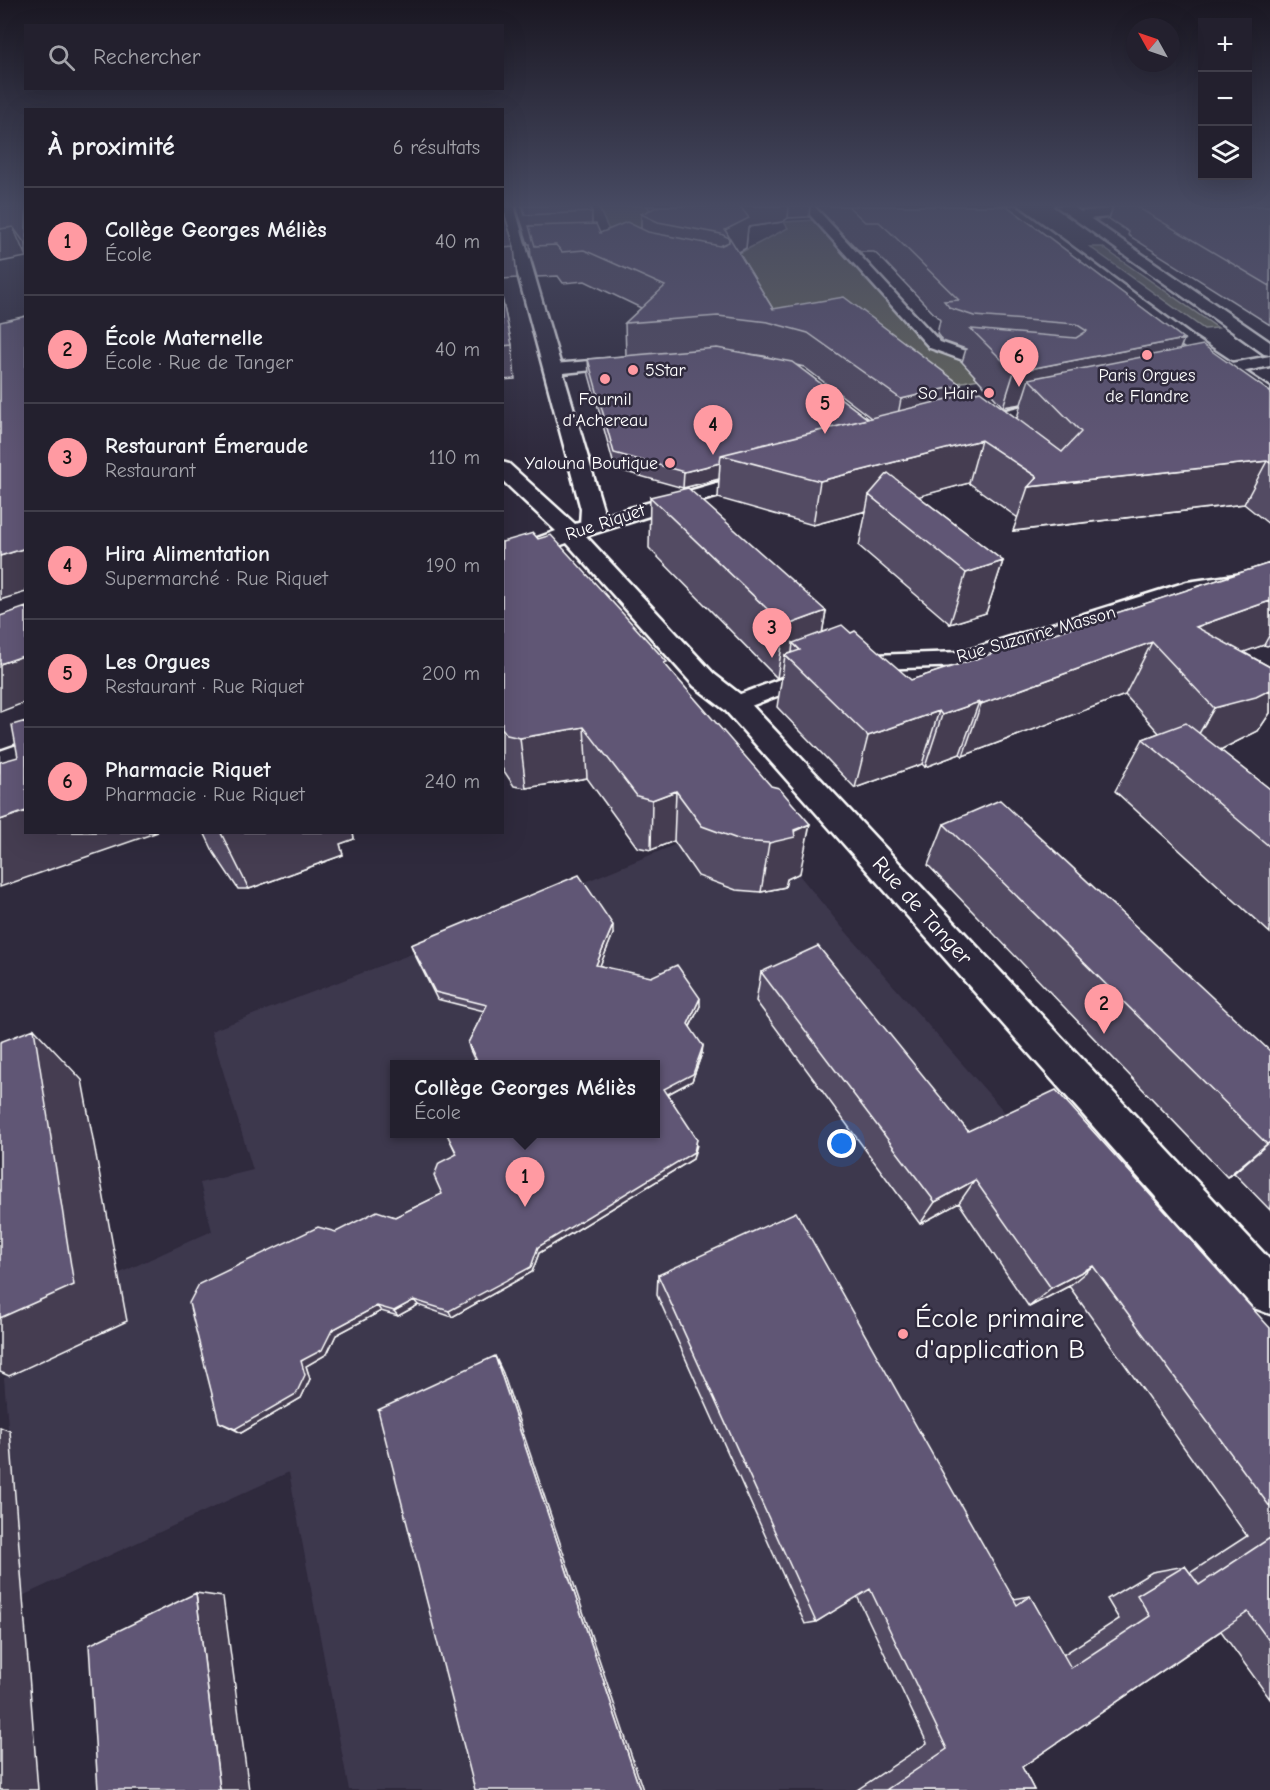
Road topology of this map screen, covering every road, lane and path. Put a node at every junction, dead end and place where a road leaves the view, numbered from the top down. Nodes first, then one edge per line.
1 (534, 290) edge
2 (884, 290) edge
3 (1120, 290) edge
4 (1183, 290) edge
5 (1270, 350) edge
6 (1016, 360) edge
7 (646, 361) edge
8 (1270, 361) edge
9 (552, 369) junction
10 (1228, 369) junction
11 (1180, 379) edge
12 (1270, 397) edge
13 (1083, 398) edge
14 (944, 431) edge
15 (504, 470) edge
16 (778, 473) edge
17 (580, 529) junction
18 (504, 558) edge
19 (1270, 576) edge
20 (735, 704) junction
21 (24, 753) edge
22 (0, 762) edge
23 (1270, 1292) edge

1 - 9 street
2 - 6 street
3 - 10 street
4 - 5 street
7 - 9 street
8 - 10 street
9 - 17 street
10 - 11 street
10 - 12 street
13 - 14 street
15 - 17 street, Rue de Tanger
16 - 17 street, Rue Riquet
17 - 18 street, Rue Riquet
17 - 20 street, Rue de Tanger
19 - 20 street, Rue Suzanne Masson
20 - 23 street, Rue de Tanger
21 - 22 street

